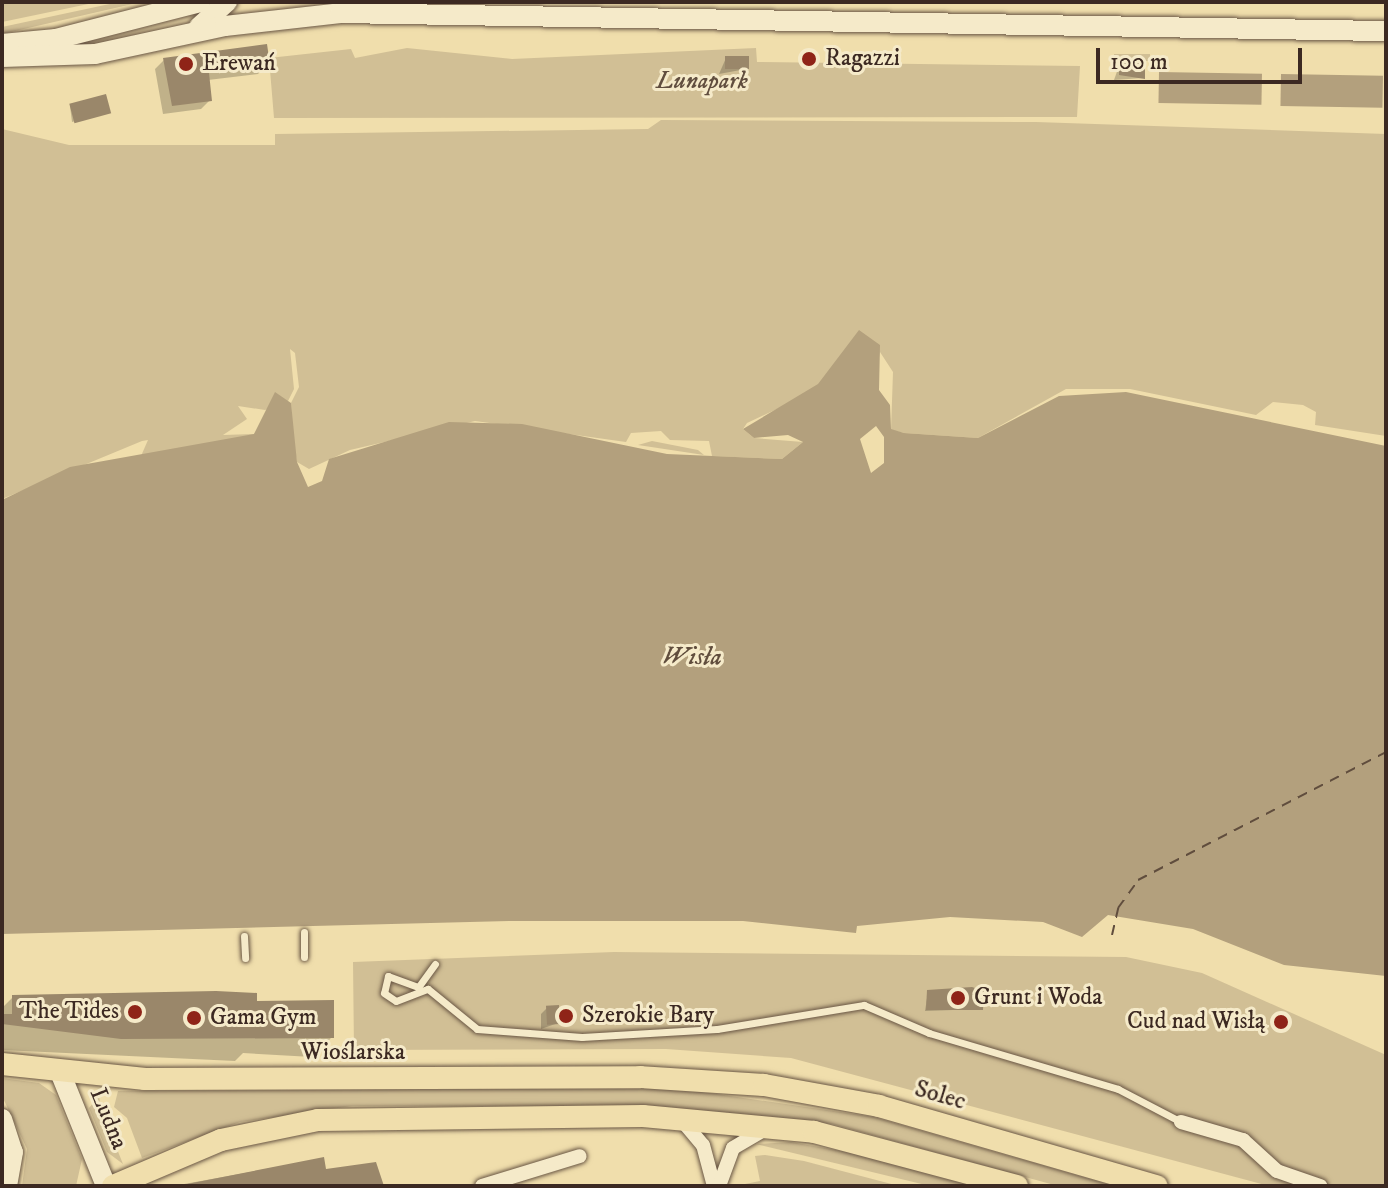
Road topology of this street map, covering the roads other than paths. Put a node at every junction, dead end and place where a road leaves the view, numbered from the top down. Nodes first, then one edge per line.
1 (200, 2) edge
2 (228, 2) edge
3 (167, 7) edge
4 (264, 20) junction
5 (1386, 31) edge
6 (192, 32) junction
7 (2, 44) edge
8 (2, 57) edge
9 (304, 932) dead end
10 (244, 936) dead end
11 (304, 957) dead end
12 (245, 958) dead end
13 (435, 964) dead end
14 (418, 987) junction
15 (2, 1064) edge
16 (60, 1072) junction
17 (704, 1080) joint
18 (679, 1117) junction
19 (2, 1119) edge
20 (1181, 1122) joint
21 (770, 1126) junction
22 (580, 1156) dead end
23 (7, 1186) edge
24 (106, 1186) edge
25 (113, 1186) edge
26 (482, 1186) edge
27 (716, 1186) edge
28 (1017, 1186) edge
29 (1157, 1186) edge
30 (1320, 1186) edge

1 - 3 main road
2 - 4 main road
2 - 6 main road
3 - 7 main road
4 - 5 main road
4 - 6 main road
6 - 8 main road
9 - 11 lane
10 - 12 lane
13 - 14 lane
14 - 14 lane
14 - 20 lane
15 - 16 main road, Wioślarska
16 - 17 main road, Wioślarska
16 - 24 main road, Ludna
17 - 29 main road, Solec
18 - 21 main road
18 - 25 main road
18 - 27 street
19 - 23 main road
20 - 30 street
21 - 27 street
21 - 28 main road
22 - 26 street

